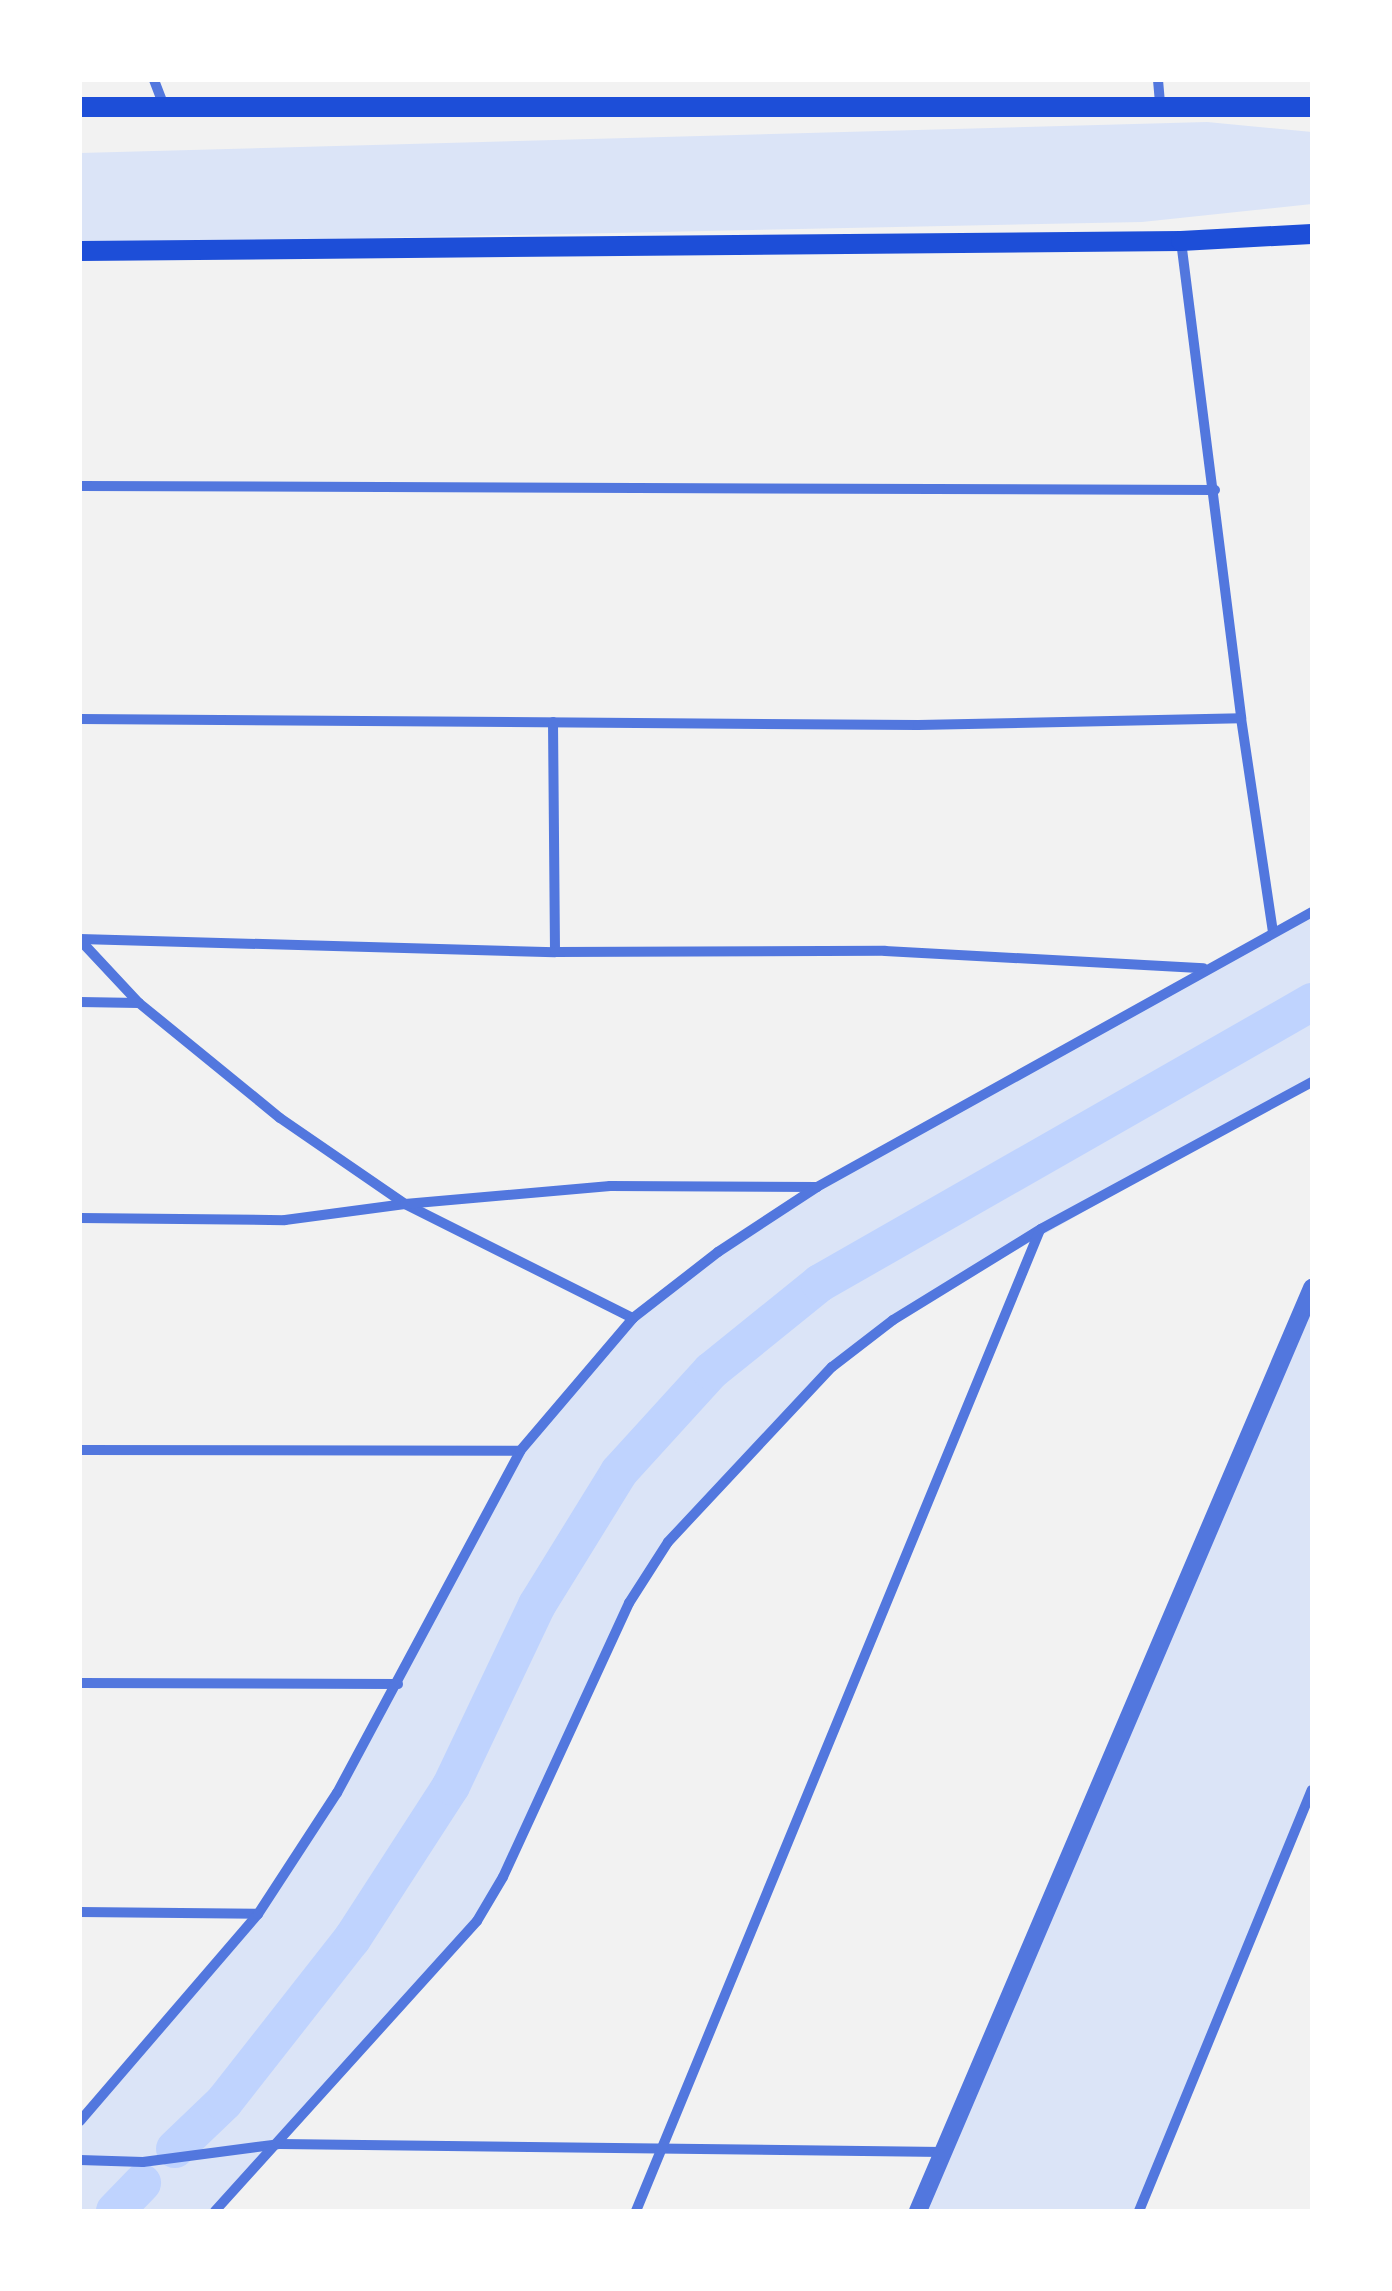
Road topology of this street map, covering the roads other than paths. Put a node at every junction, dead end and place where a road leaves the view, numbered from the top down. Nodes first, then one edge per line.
1 (154, 80) edge
2 (1158, 80) edge
3 (1160, 104) junction
4 (80, 107) edge
5 (1312, 107) edge
6 (166, 108) junction
7 (1312, 234) edge
8 (1181, 241) junction
9 (80, 251) edge
10 (80, 486) edge
11 (1215, 490) junction
12 (1241, 718) junction
13 (80, 719) edge
14 (552, 722) junction
15 (1312, 912) edge
16 (1274, 931) junction
17 (80, 940) edge
18 (555, 952) junction
19 (1205, 968) junction
20 (80, 1002) edge
21 (138, 1004) junction
22 (1312, 1082) edge
23 (817, 1187) junction
24 (405, 1204) junction
25 (80, 1218) edge
26 (1040, 1229) junction
27 (1312, 1288) edge
28 (633, 1318) junction
29 (80, 1450) edge
30 (520, 1451) junction
31 (80, 1683) edge
32 (398, 1684) junction
33 (1312, 1790) edge
34 (80, 1912) edge
35 (258, 1914) junction
36 (80, 2121) edge
37 (279, 2144) junction
38 (663, 2147) junction
39 (943, 2152) junction
40 (80, 2160) edge
41 (215, 2211) edge
42 (636, 2211) edge
43 (918, 2211) edge
44 (1140, 2211) edge

1 - 6 street
2 - 3 street
3 - 5 main road
3 - 6 main road
4 - 6 main road
7 - 8 main road
8 - 9 main road
8 - 11 street
10 - 11 street
11 - 12 street
12 - 14 street
12 - 16 street
13 - 14 street
14 - 18 street
15 - 16 street
16 - 19 street
17 - 18 street
17 - 21 street
18 - 19 street
19 - 23 street
20 - 21 street
21 - 24 street
22 - 26 street
23 - 24 street
23 - 28 street
24 - 25 street
24 - 28 street
26 - 37 street
26 - 38 street
27 - 39 street
28 - 30 street
29 - 30 street
30 - 32 street
31 - 32 street
32 - 35 street
33 - 44 street
34 - 35 street
35 - 36 street
37 - 38 street
37 - 40 street
37 - 41 street
38 - 39 street
38 - 42 street
39 - 43 street

